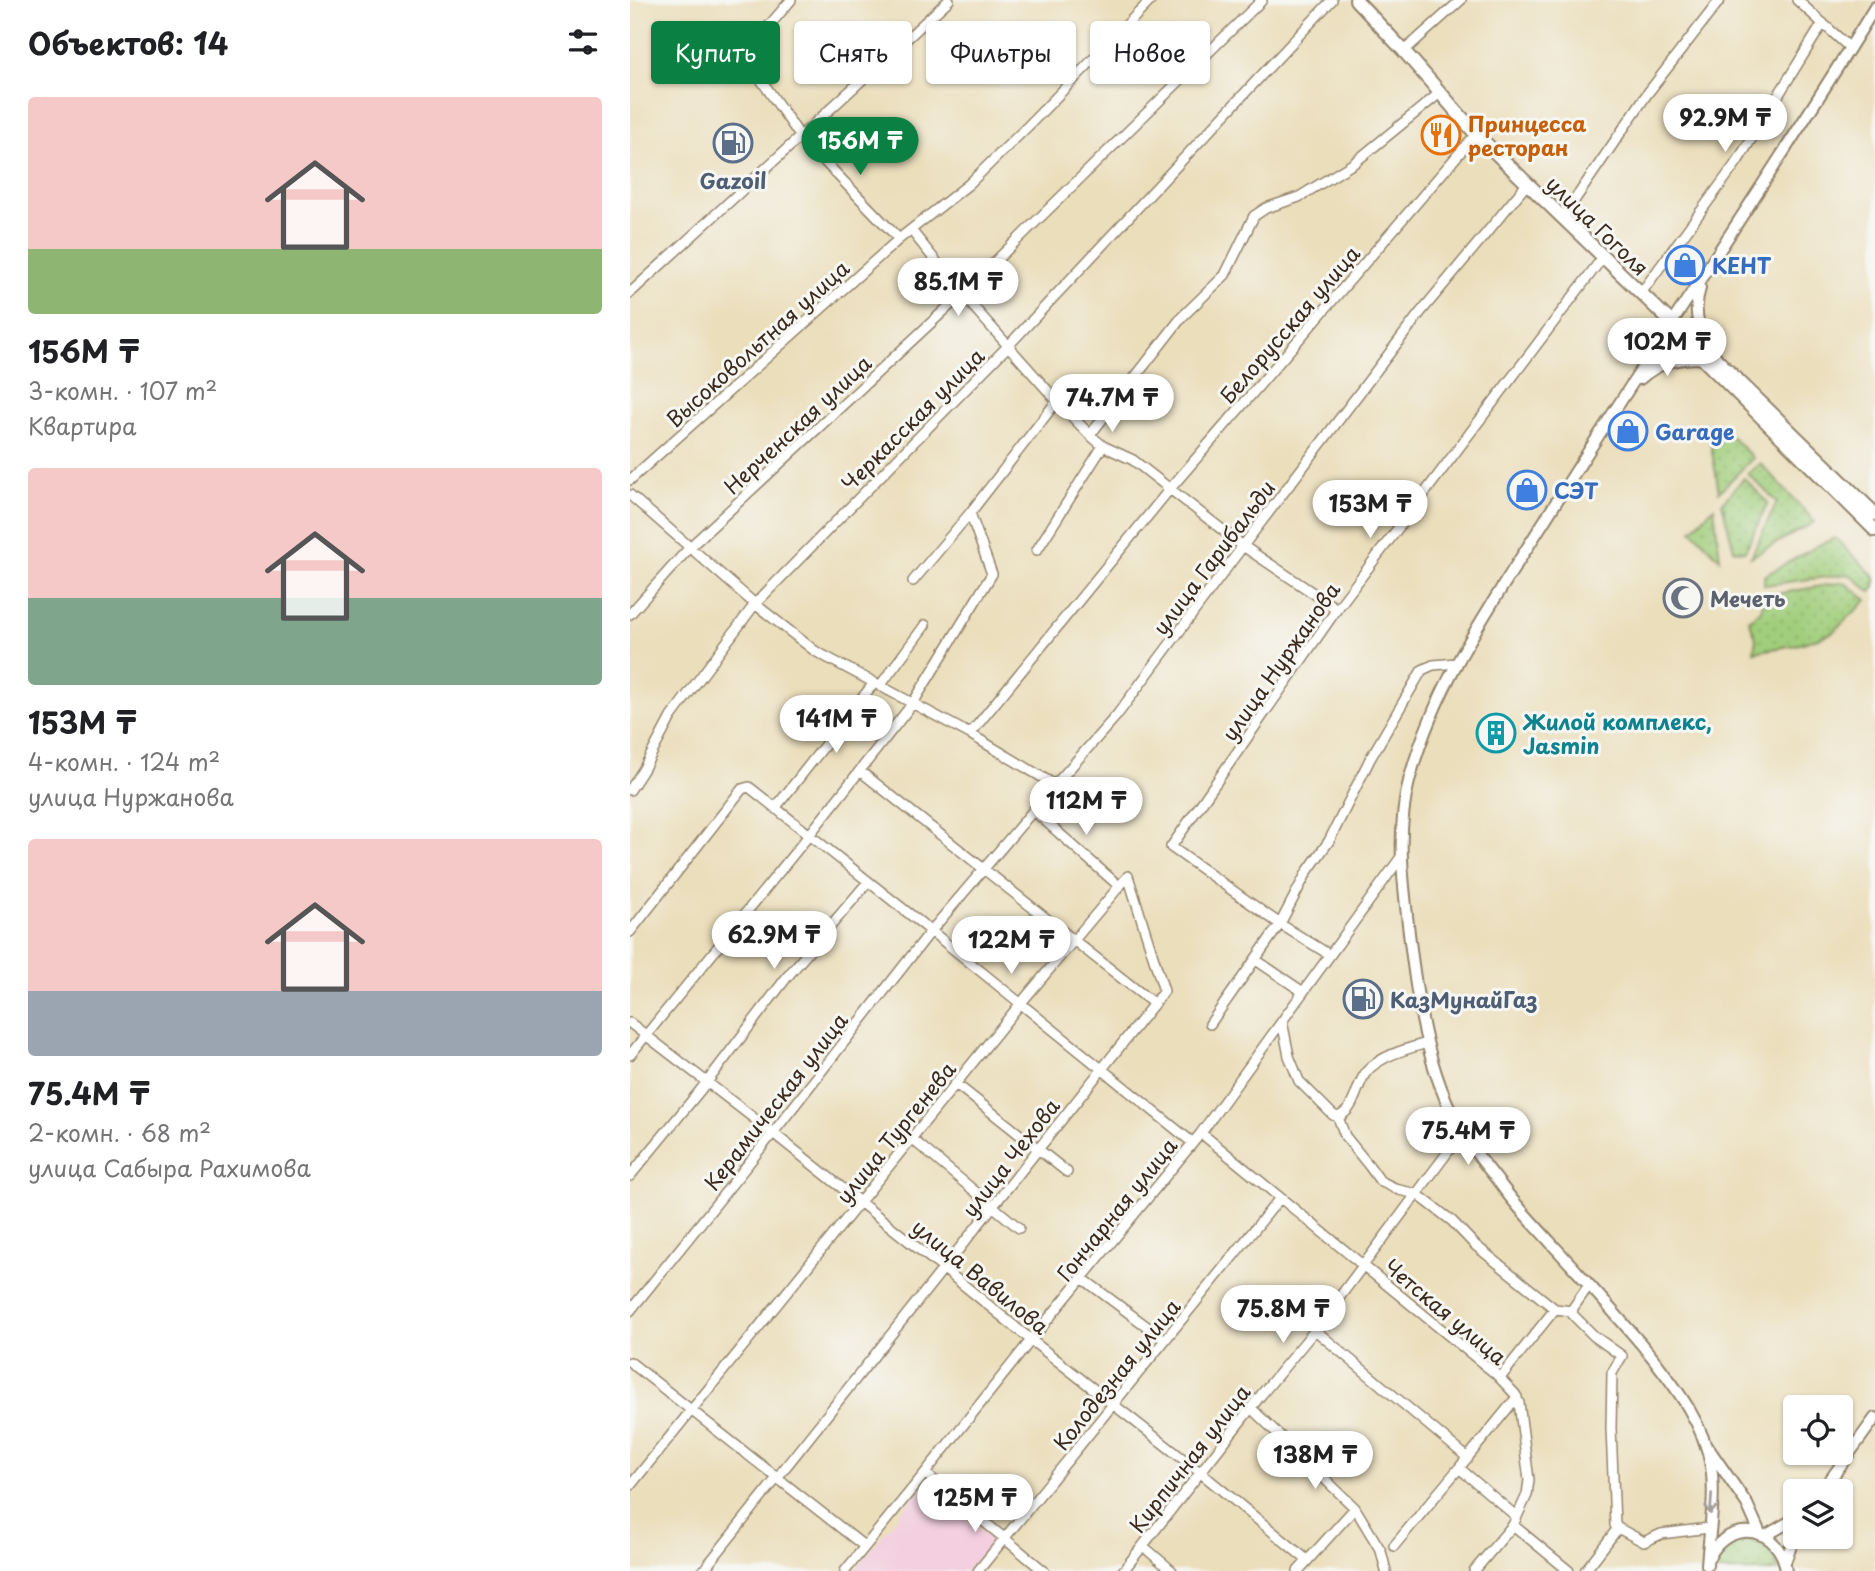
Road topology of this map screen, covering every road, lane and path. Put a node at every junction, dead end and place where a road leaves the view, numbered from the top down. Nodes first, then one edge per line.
1 (791, 0) edge
2 (948, 0) edge
3 (1151, 0) edge
4 (1262, 0) edge
5 (1332, 0) edge
6 (1356, 0) edge
7 (1461, 0) edge
8 (1720, 0) edge
9 (1797, 0) edge
10 (1875, 7) edge
11 (1823, 23) junction
12 (1850, 48) junction
13 (1404, 51) junction
14 (1441, 92) junction
15 (1476, 134) junction
16 (800, 136) junction
17 (1527, 184) junction
18 (1563, 218) junction
19 (911, 230) junction
20 (899, 239) junction
21 (1603, 257) junction
22 (1704, 274) junction
23 (630, 293) edge
24 (1641, 293) junction
25 (962, 294) junction
26 (1672, 323) junction
27 (1008, 346) junction
28 (1702, 358) junction
29 (1717, 360) junction
30 (1630, 387) junction
31 (1057, 401) junction
32 (1090, 435) junction
33 (1103, 446) junction
34 (630, 480) edge
35 (1169, 490) junction
36 (630, 495) edge
37 (970, 513) junction
38 (1875, 514) edge
39 (1875, 530) edge
40 (1243, 546) junction
41 (690, 547) junction
42 (1037, 550) dead end
43 (913, 581) dead end
44 (755, 604) junction
45 (1337, 609) junction
46 (630, 614) edge
47 (925, 625) dead end
48 (1457, 663) junction
49 (877, 685) junction
50 (913, 703) junction
51 (970, 734) junction
52 (860, 771) junction
53 (1055, 785) junction
54 (630, 790) edge
55 (776, 807) junction
56 (1034, 811) junction
57 (810, 834) junction
58 (1401, 858) junction
59 (984, 868) junction
60 (1128, 876) joint
61 (868, 882) junction
62 (1119, 886) junction
63 (1280, 924) junction
64 (931, 931) junction
65 (630, 932) edge
66 (1073, 941) junction
67 (1330, 954) junction
68 (1256, 960) junction
69 (1303, 992) junction
70 (1021, 1003) junction
71 (1153, 1003) junction
72 (1282, 1021) junction
73 (630, 1023) edge
74 (1210, 1024) dead end
75 (646, 1035) junction
76 (1427, 1043) junction
77 (630, 1055) edge
78 (1102, 1069) junction
79 (707, 1082) junction
80 (956, 1084) junction
81 (1338, 1116) junction
82 (773, 1133) junction
83 (1201, 1133) junction
84 (1462, 1133) junction
85 (912, 1139) junction
86 (1193, 1143) junction
87 (1039, 1149) junction
88 (1068, 1172) dead end
89 (630, 1176) edge
90 (1417, 1194) junction
91 (1280, 1198) junction
92 (860, 1203) junction
93 (993, 1208) junction
94 (1020, 1228) dead end
95 (1364, 1266) junction
96 (944, 1269) junction
97 (1082, 1278) junction
98 (1589, 1285) junction
99 (1555, 1309) junction
100 (630, 1311) edge
101 (1572, 1311) junction
102 (1315, 1330) junction
103 (1031, 1340) junction
104 (1165, 1340) junction
105 (630, 1362) edge
106 (1500, 1378) junction
107 (1517, 1397) junction
108 (1115, 1404) junction
109 (1251, 1409) junction
110 (692, 1411) junction
111 (1875, 1418) edge
112 (1705, 1444) junction
113 (1468, 1458) junction
114 (1460, 1468) junction
115 (925, 1473) junction
116 (1201, 1473) junction
117 (776, 1479) junction
118 (1831, 1479) edge
119 (630, 1486) edge
120 (1355, 1508) junction
121 (1515, 1521) junction
122 (1783, 1525) edge
123 (1618, 1528) junction
124 (1709, 1528) junction
125 (1763, 1535) junction
126 (1003, 1538) junction
127 (864, 1546) junction
128 (1143, 1546) junction
129 (1394, 1546) dead end
130 (1791, 1549) edge
131 (1307, 1560) junction
132 (1785, 1566) edge
133 (1707, 1568) edge
134 (703, 1571) edge
135 (845, 1571) edge
136 (978, 1571) edge
137 (1044, 1571) edge
138 (1123, 1571) edge
139 (1171, 1571) edge
140 (1298, 1571) edge
141 (1386, 1571) edge
142 (1474, 1571) edge
143 (1569, 1571) edge
144 (1585, 1571) edge

1 - 16 street
2 - 16 street
3 - 19 street, Высоковольтная улица
4 - 25 street, Нерченская улица
5 - 27 street, Черкасская улица
6 - 13 highway, улица Гоголя
7 - 13 street
8 - 18 street
9 - 11 street
10 - 12 main road
11 - 12 street
11 - 24 street
12 - 22 main road
13 - 14 highway, улица Гоголя
14 - 15 highway, улица Гоголя
14 - 32 street
15 - 17 highway, улица Гоголя
15 - 35 street, Белорусская улица
16 - 20 street
16 - 23 street
17 - 18 highway, улица Гоголя
17 - 40 street, улица Гарибальди
18 - 21 highway, улица Гоголя
19 - 20 street, Высоковольтная улица
19 - 25 street
20 - 34 street, Высоковольтная улица
21 - 24 highway, улица Гоголя
21 - 45 street, улица Нуржанова
22 - 26 main road
22 - 29 main road
24 - 26 highway, улица Гоголя
25 - 27 street
25 - 41 street, Нерченская улица
26 - 28 highway
26 - 29 highway
26 - 30 main road
27 - 31 street
27 - 44 street, Черкасская улица
28 - 30 main road
28 - 39 highway
29 - 38 highway
30 - 48 main road
31 - 32 street
31 - 37 street
32 - 33 street
33 - 35 street
33 - 42 street
35 - 40 street
35 - 51 street, Белорусская улица
36 - 41 street
37 - 43 street
37 - 50 street
40 - 45 street
40 - 53 street, улица Гарибальди
41 - 44 street
41 - 46 street, Нерченская улица
44 - 49 street
44 - 54 street, Черкасская улица
45 - 63 street, улица Нуржанова
47 - 49 street
48 - 58 main road
48 - 63 street
49 - 50 street
49 - 55 street
50 - 51 street
50 - 52 street
51 - 53 street
52 - 57 street
52 - 59 street
53 - 56 street, Керамическая улица
55 - 57 street
55 - 65 street
56 - 59 street, Керамическая улица
56 - 62 street
57 - 61 street
57 - 75 street
58 - 67 street, Гончарная улица
58 - 76 main road
59 - 64 street, Керамическая улица
59 - 66 street
60 - 62 street, улица Тургенева
60 - 71 street, улица Чехова
61 - 64 street
61 - 79 street
62 - 66 street, улица Тургенева
63 - 67 street, улица Нуржанова
63 - 68 street
64 - 70 street
64 - 82 street, Керамическая улица
66 - 70 street, улица Тургенева
66 - 71 street
67 - 69 street, Гончарная улица
68 - 69 street
68 - 74 street
69 - 72 street, Гончарная улица
70 - 78 street
70 - 80 street, улица Тургенева
71 - 78 street, улица Чехова
72 - 81 street
72 - 83 street, Гончарная улица
73 - 75 street, улица Вавилова
75 - 77 street
75 - 79 street, улица Вавилова
76 - 81 street
76 - 84 main road
78 - 86 street
78 - 87 street, улица Чехова
79 - 82 street, улица Вавилова
79 - 89 street
80 - 85 street, улица Тургенева
80 - 87 street
81 - 90 street
82 - 92 street, улица Вавилова
82 - 100 street, Керамическая улица
83 - 86 street, Гончарная улица
83 - 91 street, Четская улица
84 - 90 street, Кирпичная улица
84 - 98 main road
85 - 92 street, улица Тургенева
85 - 93 street
86 - 97 street, Гончарная улица
87 - 88 street
87 - 93 street, улица Чехова
90 - 95 street, Кирпичная улица
90 - 99 street
91 - 95 street, Четская улица
91 - 104 street, Колодезная улица
92 - 96 street, улица Вавилова
92 - 110 street, улица Тургенева
93 - 94 street
93 - 96 street, улица Чехова
95 - 102 street, Кирпичная улица
95 - 106 street, Четская улица
96 - 103 street, улица Вавилова
96 - 117 street, улица Чехова
97 - 103 street, Гончарная улица
97 - 104 street
98 - 101 street
98 - 112 main road
99 - 101 street
99 - 106 street
101 - 123 street
102 - 109 street, Кирпичная улица
102 - 113 street
103 - 108 street, улица Вавилова
103 - 115 street, Гончарная улица
104 - 108 street, Колодезная улица
105 - 110 street
106 - 107 street, Четская улица
107 - 113 street
107 - 121 street
108 - 116 street, улица Вавилова
108 - 126 street, Колодезная улица
109 - 116 street, Кирпичная улица
109 - 120 street
110 - 117 street
110 - 119 street, улица Тургенева
111 - 118 main road
112 -> 124 main road
112 - 125 main road
113 - 114 street
114 - 121 street
114 - 129 street
115 - 126 street
115 - 127 street, Гончарная улица
116 - 128 street, Кирпичная улица
116 - 131 street, улица Вавилова
117 - 127 street
117 - 134 street, улица Чехова
120 - 131 street
120 - 141 street
121 - 142 street
121 - 143 street
122 - 125 main road
123 - 124 street
123 - 144 street
124 - 133 main road
125 - 132 main road
125 - 133 main road
126 - 136 street, Колодезная улица
126 - 137 street
127 - 135 street, Гончарная улица
128 - 138 street, Кирпичная улица
128 - 139 street
130 - 132 main road
131 - 140 street

